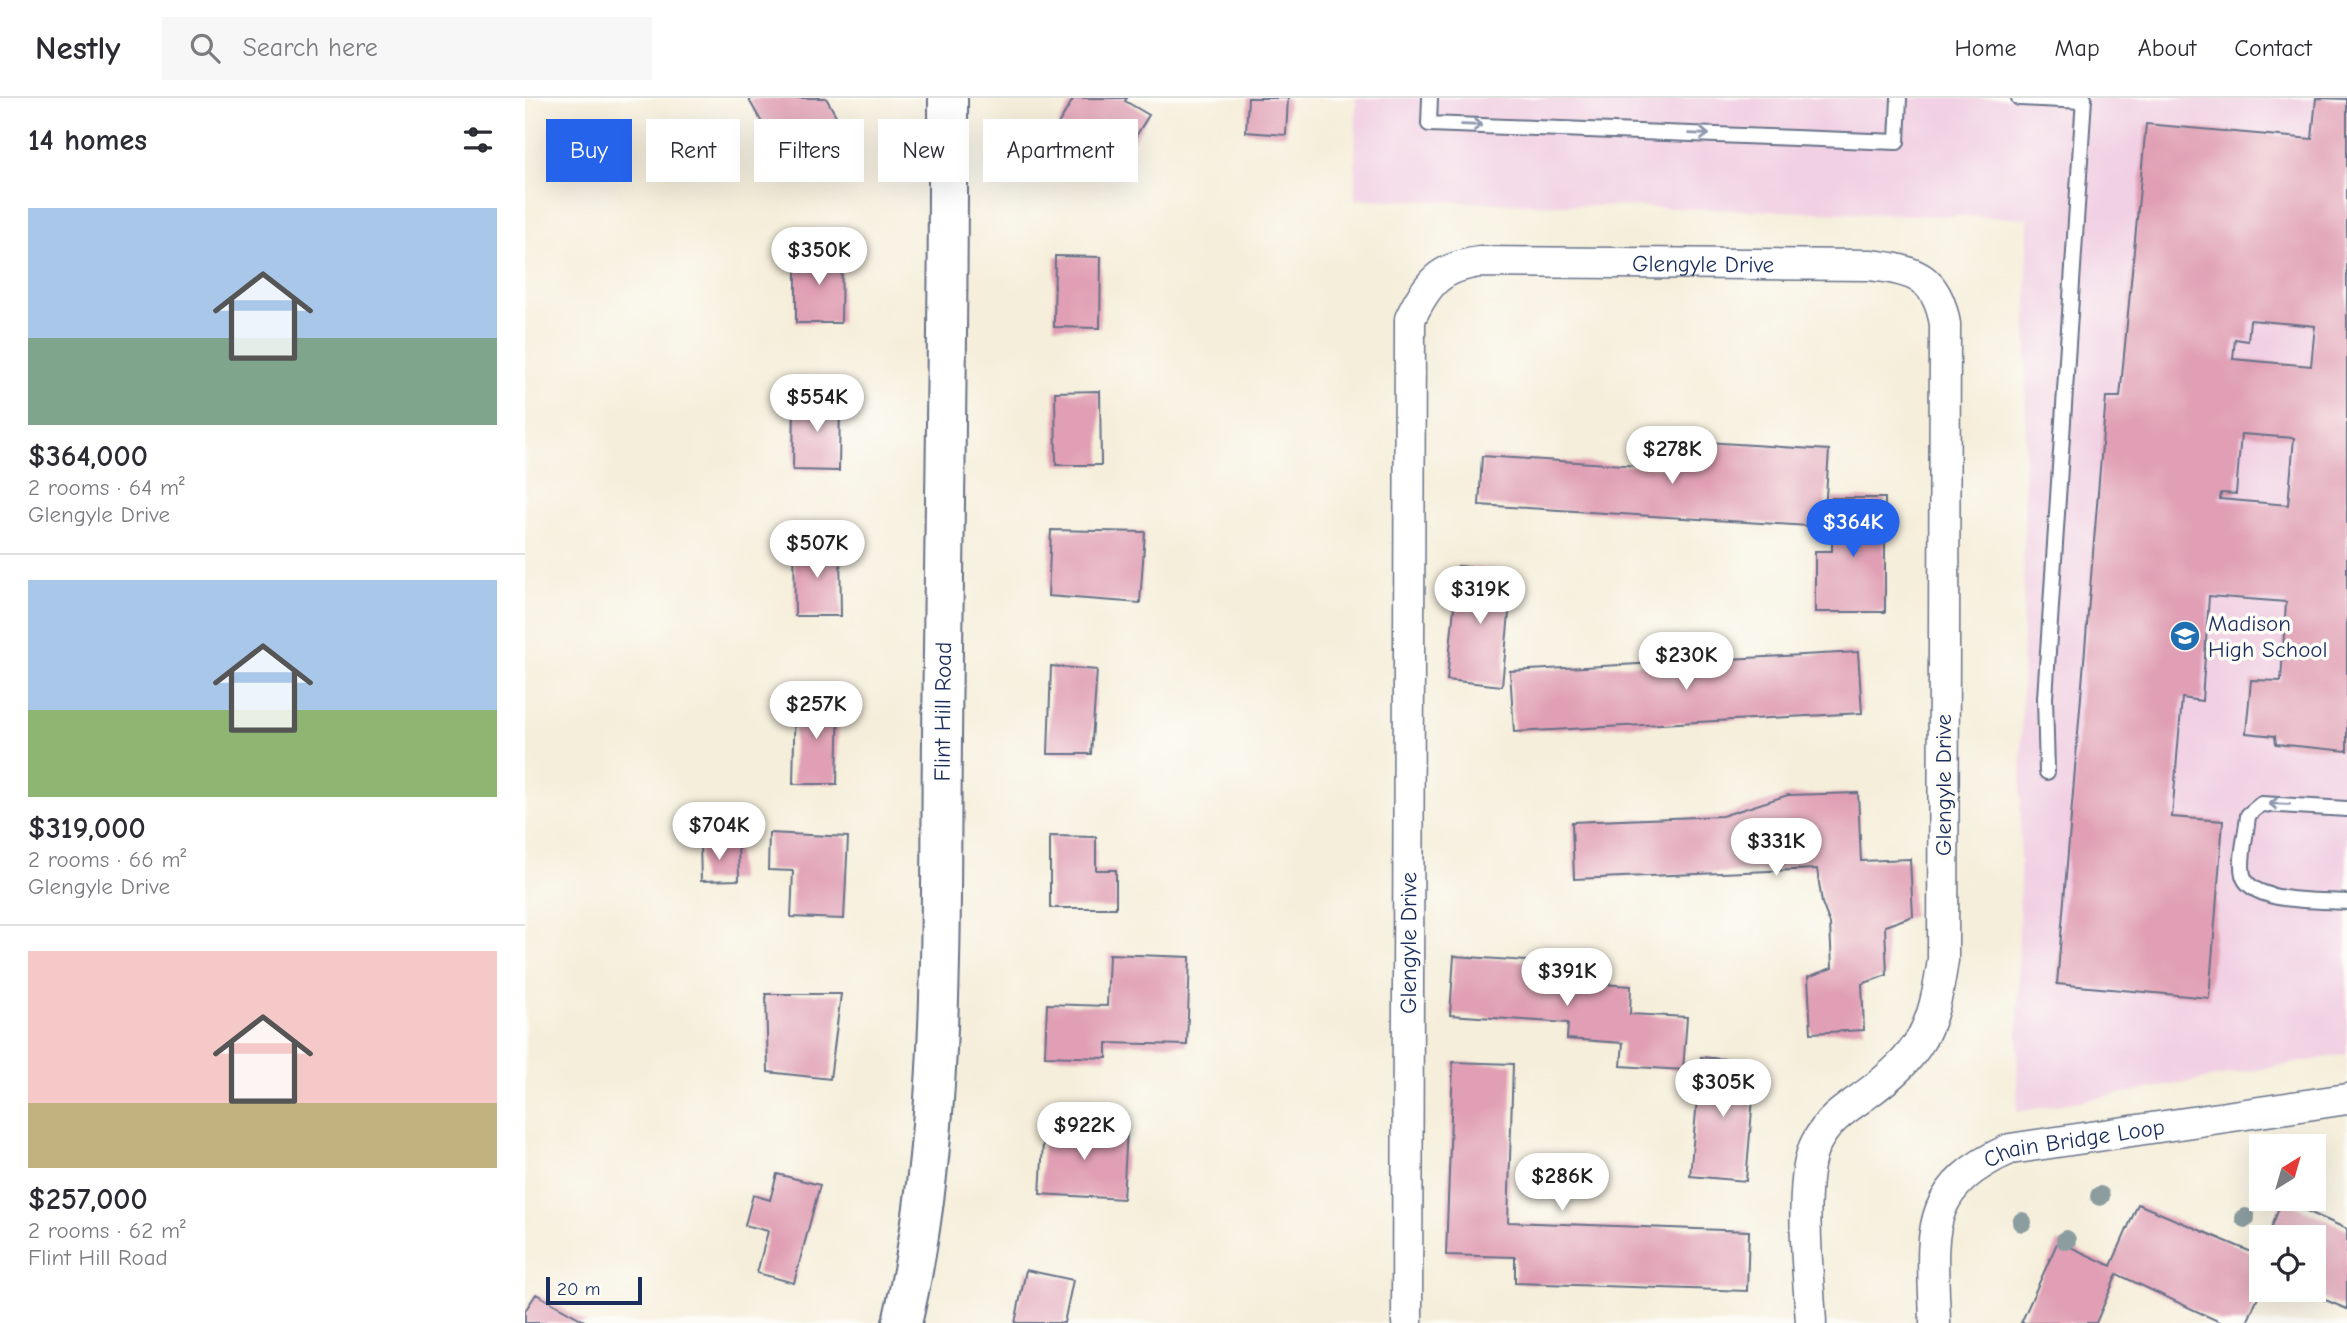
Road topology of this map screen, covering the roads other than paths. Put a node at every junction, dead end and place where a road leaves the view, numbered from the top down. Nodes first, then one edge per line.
1 (948, 98) edge
2 (1430, 98) edge
3 (1899, 98) edge
4 (2019, 98) edge
5 (2084, 99) edge
6 (2047, 772) dead end
7 (2347, 809) edge
8 (2347, 902) edge
9 (2347, 1099) edge
10 (901, 1323) edge
11 (1407, 1323) edge
12 (1811, 1323) edge
13 (1935, 1323) edge

1 - 10 street, Flint Hill Road
2 -> 3 lane
4 - 5 lane
5 - 6 lane
7 -> 8 lane
9 - 13 street, Chain Bridge Loop
11 - 12 street, Glengyle Drive

